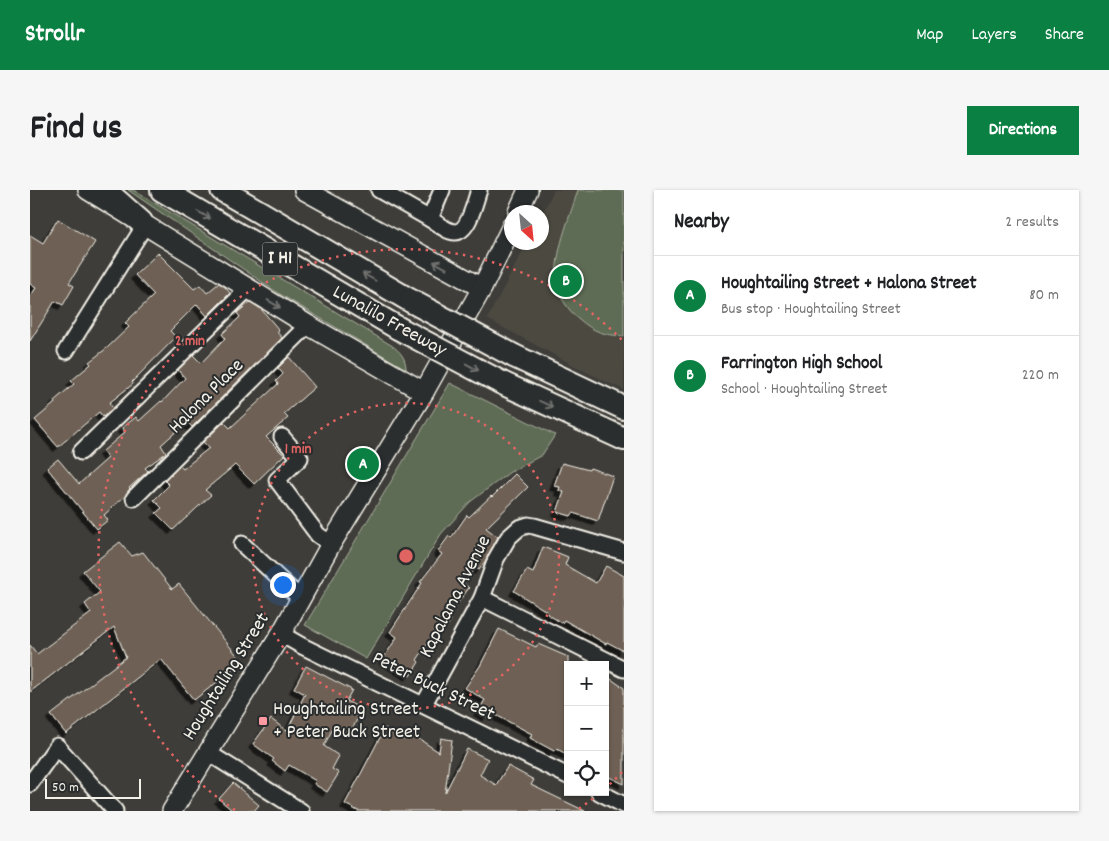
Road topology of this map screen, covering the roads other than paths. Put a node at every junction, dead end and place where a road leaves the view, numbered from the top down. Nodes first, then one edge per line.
1 (88, 190) edge
2 (105, 190) edge
3 (162, 190) edge
4 (222, 190) edge
5 (304, 190) edge
6 (379, 190) edge
7 (442, 190) edge
8 (479, 190) edge
9 (528, 190) edge
10 (521, 205) edge
11 (430, 220) junction
12 (143, 223) junction
13 (504, 243) edge
14 (482, 288) junction
15 (248, 289) junction
16 (308, 325) junction
17 (66, 351) dead end
18 (424, 392) junction
19 (624, 408) edge
20 (282, 437) dead end
21 (624, 439) edge
22 (82, 452) dead end
23 (134, 498) dead end
24 (242, 544) dead end
25 (331, 544) junction
26 (624, 552) edge
27 (482, 598) junction
28 (301, 599) junction
29 (281, 634) junction
30 (624, 669) edge
31 (424, 704) junction
32 (207, 752) junction
33 (564, 774) edge
34 (30, 784) edge
35 (607, 796) edge
36 (624, 805) edge
37 (115, 811) edge
38 (172, 811) edge
39 (301, 811) edge

1 - 12 main road
2 - 12 highway
3 -> 21 highway, Lunalilo Freeway / I H1, bridge
19 -> 4 highway, Lunalilo Freeway / I H1, bridge
14 -> 5 main road
6 - 11 street
7 - 11 street
8 - 11 street
9 - 10 main road
12 - 15 main road
12 - 17 street
13 - 14 main road, Houghtailing Street
14 - 18 main road, Houghtailing Street
15 -> 16 main road
15 - 22 street
16 - 18 main road
16 - 23 street, Halona Place
18 - 25 main road, Houghtailing Street
20 - 25 street
24 - 28 street
25 - 28 main road, Houghtailing Street
26 - 27 street, Kapalama Avenue
27 - 30 street
27 - 31 street, Kapalama Avenue
28 - 29 main road, Houghtailing Street
29 - 31 street, Peter Buck Street
29 - 32 main road, Houghtailing Street
31 - 33 street, Peter Buck Street
32 - 38 main road, Houghtailing Street
32 - 39 street
34 - 37 street
35 - 36 street

